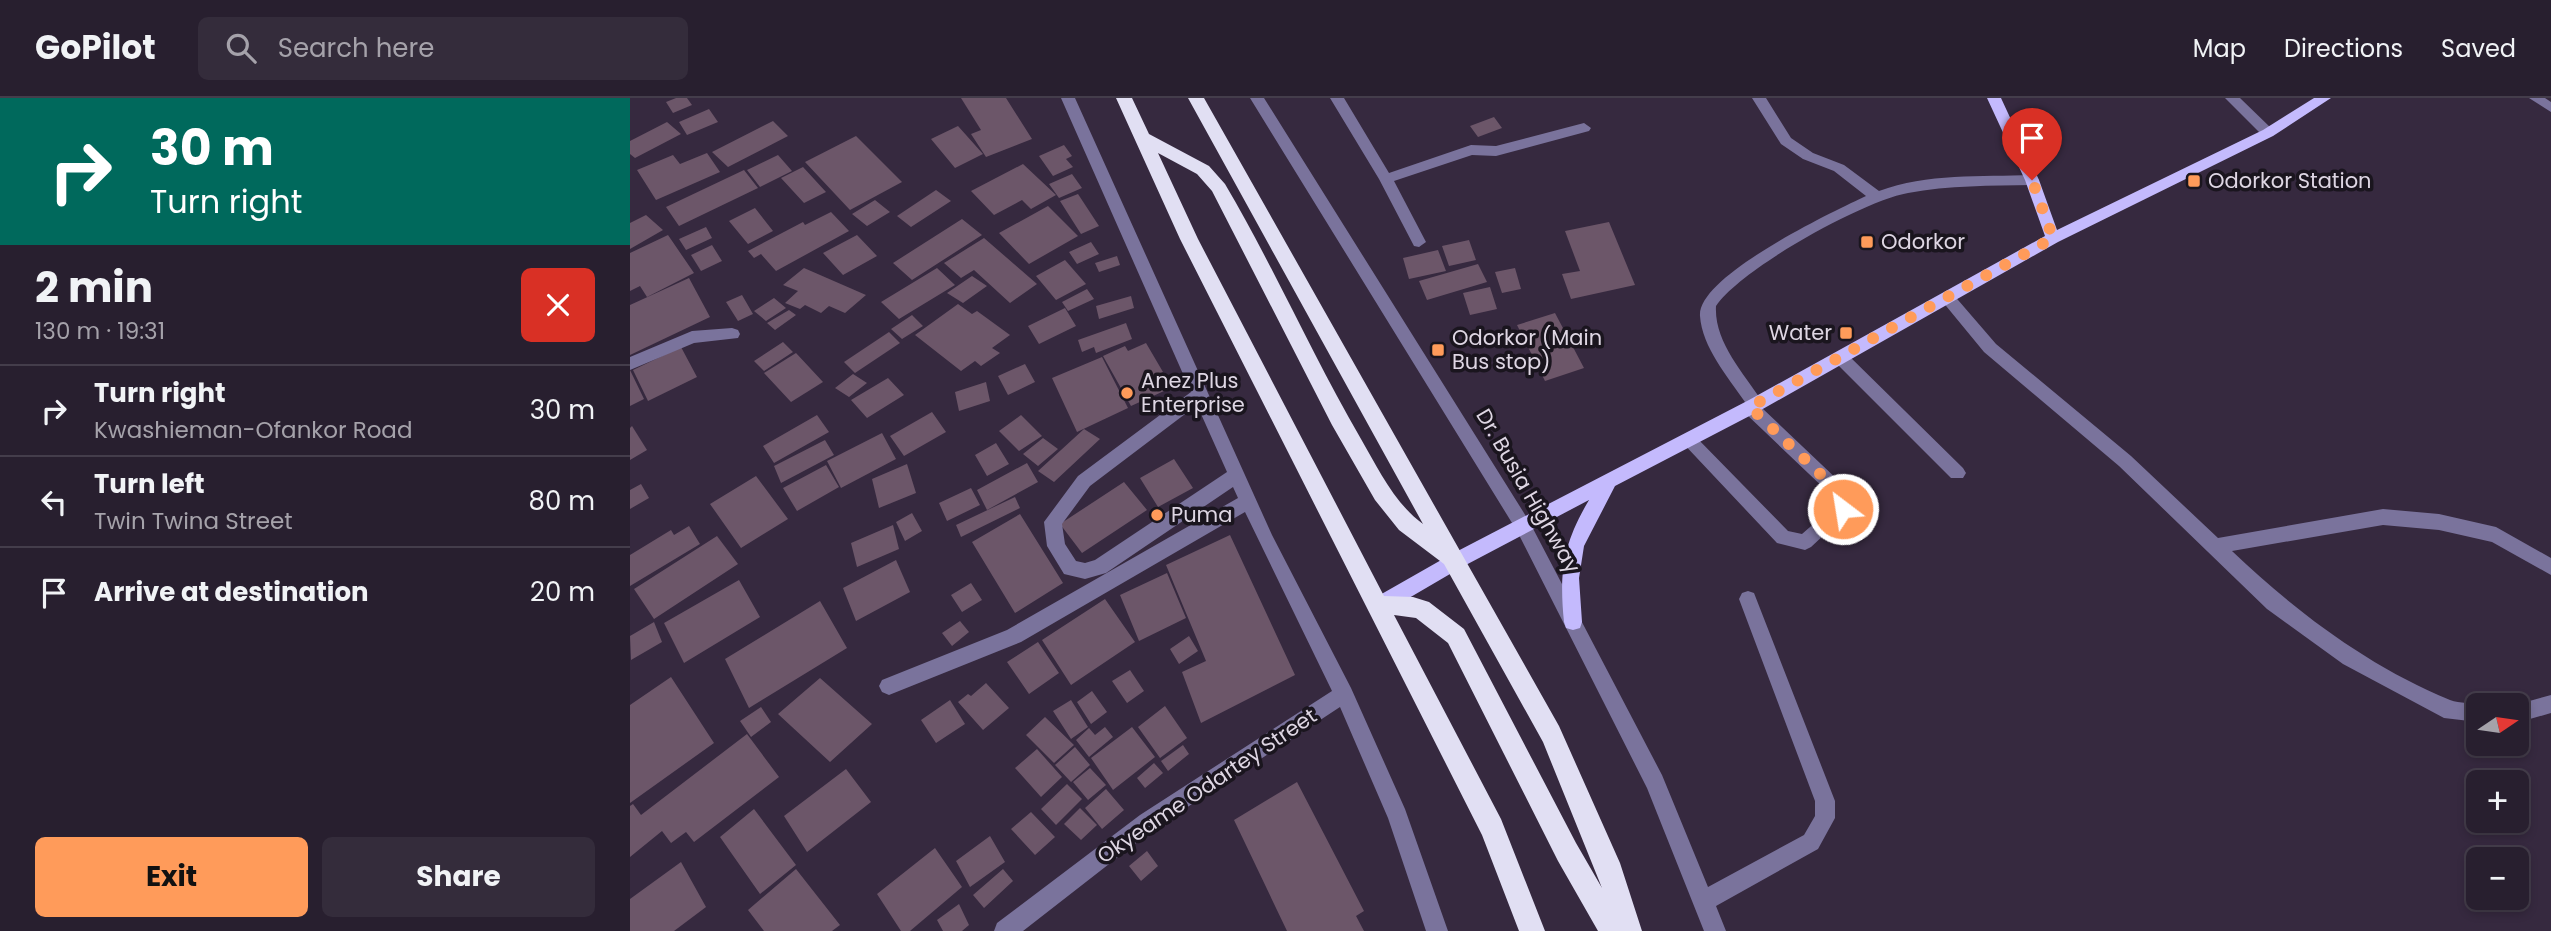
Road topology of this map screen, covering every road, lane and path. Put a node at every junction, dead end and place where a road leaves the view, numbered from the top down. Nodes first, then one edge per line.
1 (1068, 98) edge
2 (1124, 98) edge
3 (1196, 98) edge
4 (1257, 98) edge
5 (1337, 98) edge
6 (1759, 98) edge
7 (1994, 98) edge
8 (2232, 98) edge
9 (2325, 98) edge
10 (2536, 98) edge
11 (2551, 108) edge
12 (1584, 128) dead end
13 (2268, 133) junction
14 (1141, 137) junction
15 (1386, 179) junction
16 (2032, 180) junction
17 (1876, 196) junction
18 (2053, 238) junction
19 (1419, 242) dead end
20 (1947, 297) junction
21 (732, 334) dead end
22 (1840, 357) junction
23 (630, 364) edge
24 (1200, 394) junction
25 (1753, 406) junction
26 (1688, 440) junction
27 (1957, 473) dead end
28 (1237, 475) junction
29 (1610, 480) junction
30 (1248, 501) junction
31 (1523, 526) junction
32 (2214, 546) junction
33 (1456, 561) junction
34 (2551, 567) edge
35 (1748, 599) dead end
36 (1378, 606) junction
37 (1573, 622) junction
38 (889, 685) dead end
39 (1344, 694) junction
40 (2551, 704) edge
41 (2529, 710) edge
42 (2466, 712) edge
43 (1703, 901) junction
44 (1005, 931) edge
45 (1437, 931) edge
46 (1532, 931) edge
47 (1613, 931) edge
48 (1629, 931) edge
49 (1715, 931) edge

1 - 24 street
2 - 14 highway
3 - 33 highway
4 - 31 street, Dr. Busia Highway
5 - 15 street
6 - 17 street
7 - 16 main road
8 - 13 street
9 - 13 main road
10 - 11 street
12 - 15 street
13 - 18 main road
14 - 33 highway
14 - 36 highway
15 - 19 street
16 - 17 street
16 - 18 main road
17 - 25 street
18 - 20 main road
20 - 22 main road
20 - 32 street
21 - 23 street
22 - 25 main road
22 - 27 street
24 - 28 street
24 - 28 street
25 - 26 main road
25 - 26 street
26 - 29 main road
28 - 30 street
29 - 31 main road
29 - 37 main road
30 - 38 street
30 - 39 street
31 - 33 main road
31 - 37 street, Dr. Busia Highway
32 - 34 street
32 - 42 street
33 - 36 main road
33 - 48 highway
35 - 43 street
36 - 46 highway
36 - 47 highway
37 - 43 street, Dr. Busia Highway
39 - 44 street, Okyeame Odartey Street
39 - 45 street
40 - 41 street
43 - 49 street, Dr. Busia Highway

